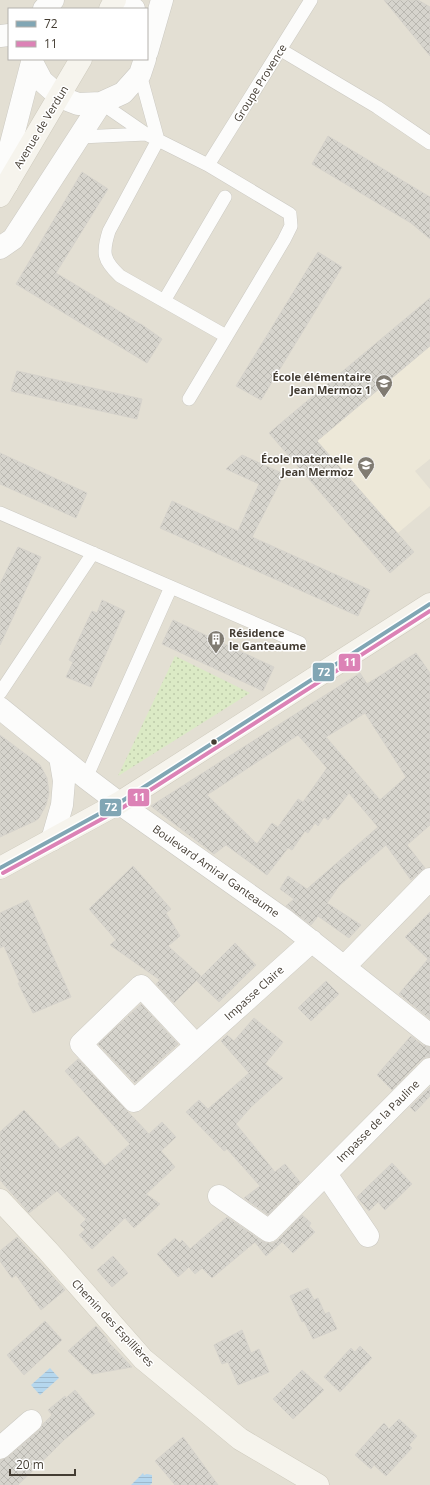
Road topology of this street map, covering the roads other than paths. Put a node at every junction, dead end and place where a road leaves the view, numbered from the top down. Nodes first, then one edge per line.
1 (124, 0) edge
2 (162, 0) edge
3 (311, 0) edge
4 (133, 8) edge
5 (148, 48) edge
6 (281, 50) junction
7 (32, 60) edge
8 (80, 60) edge
9 (142, 66) edge
10 (60, 97) junction
11 (100, 103) junction
12 (80, 137) junction
13 (152, 137) junction
14 (430, 143) edge
15 (208, 165) junction
16 (3, 190) edge
17 (225, 197) dead end
18 (0, 248) edge
19 (164, 301) junction
20 (226, 336) junction
21 (189, 399) dead end
22 (1, 517) edge
23 (93, 553) junction
24 (171, 587) junction
25 (430, 604) edge
26 (300, 643) dead end
27 (0, 693) edge
28 (0, 708) edge
29 (60, 757) junction
30 (86, 778) junction
31 (119, 803) junction
32 (52, 840) junction
33 (0, 868) edge
34 (430, 879) edge
35 (312, 941) junction
36 (344, 967) junction
37 (430, 1035) edge
38 (196, 1045) junction
39 (430, 1069) edge
40 (326, 1174) junction
41 (219, 1196) dead end
42 (0, 1200) edge
43 (368, 1236) dead end
44 (31, 1420) dead end
45 (0, 1448) edge
46 (318, 1485) edge

1 - 4 street
2 - 5 street
3 - 6 lane, Groupe Provence
6 - 14 lane
6 - 15 lane, Groupe Provence
7 - 10 street
7 - 16 street
8 - 10 main road, Avenue de Verdun
9 - 11 street
9 - 13 lane
10 - 11 street
10 - 16 main road, Avenue de Verdun
11 - 12 street
11 - 13 lane
12 - 13 lane
12 - 18 street
13 - 15 lane
13 - 19 lane
15 - 20 lane
17 - 19 lane
19 - 20 lane
20 - 21 lane
22 - 23 lane
23 - 24 lane
23 - 27 lane
24 - 26 lane
24 - 30 lane
25 - 31 main road
28 - 29 street, Boulevard Amiral Ganteaume
29 - 30 street, Boulevard Amiral Ganteaume
29 - 32 street
30 - 31 street, Boulevard Amiral Ganteaume
31 - 32 main road
31 - 35 street, Boulevard Amiral Ganteaume
32 - 33 main road
34 - 36 street
35 - 36 street, Boulevard Amiral Ganteaume
35 - 38 street, Impasse Claire
36 - 37 street, Boulevard Amiral Ganteaume
38 - 38 street, Impasse Claire
39 - 40 street, Impasse de la Pauline
40 - 41 street, Impasse de la Pauline
40 - 43 street
42 - 46 main road, Chemin des Espillières
44 - 45 street

